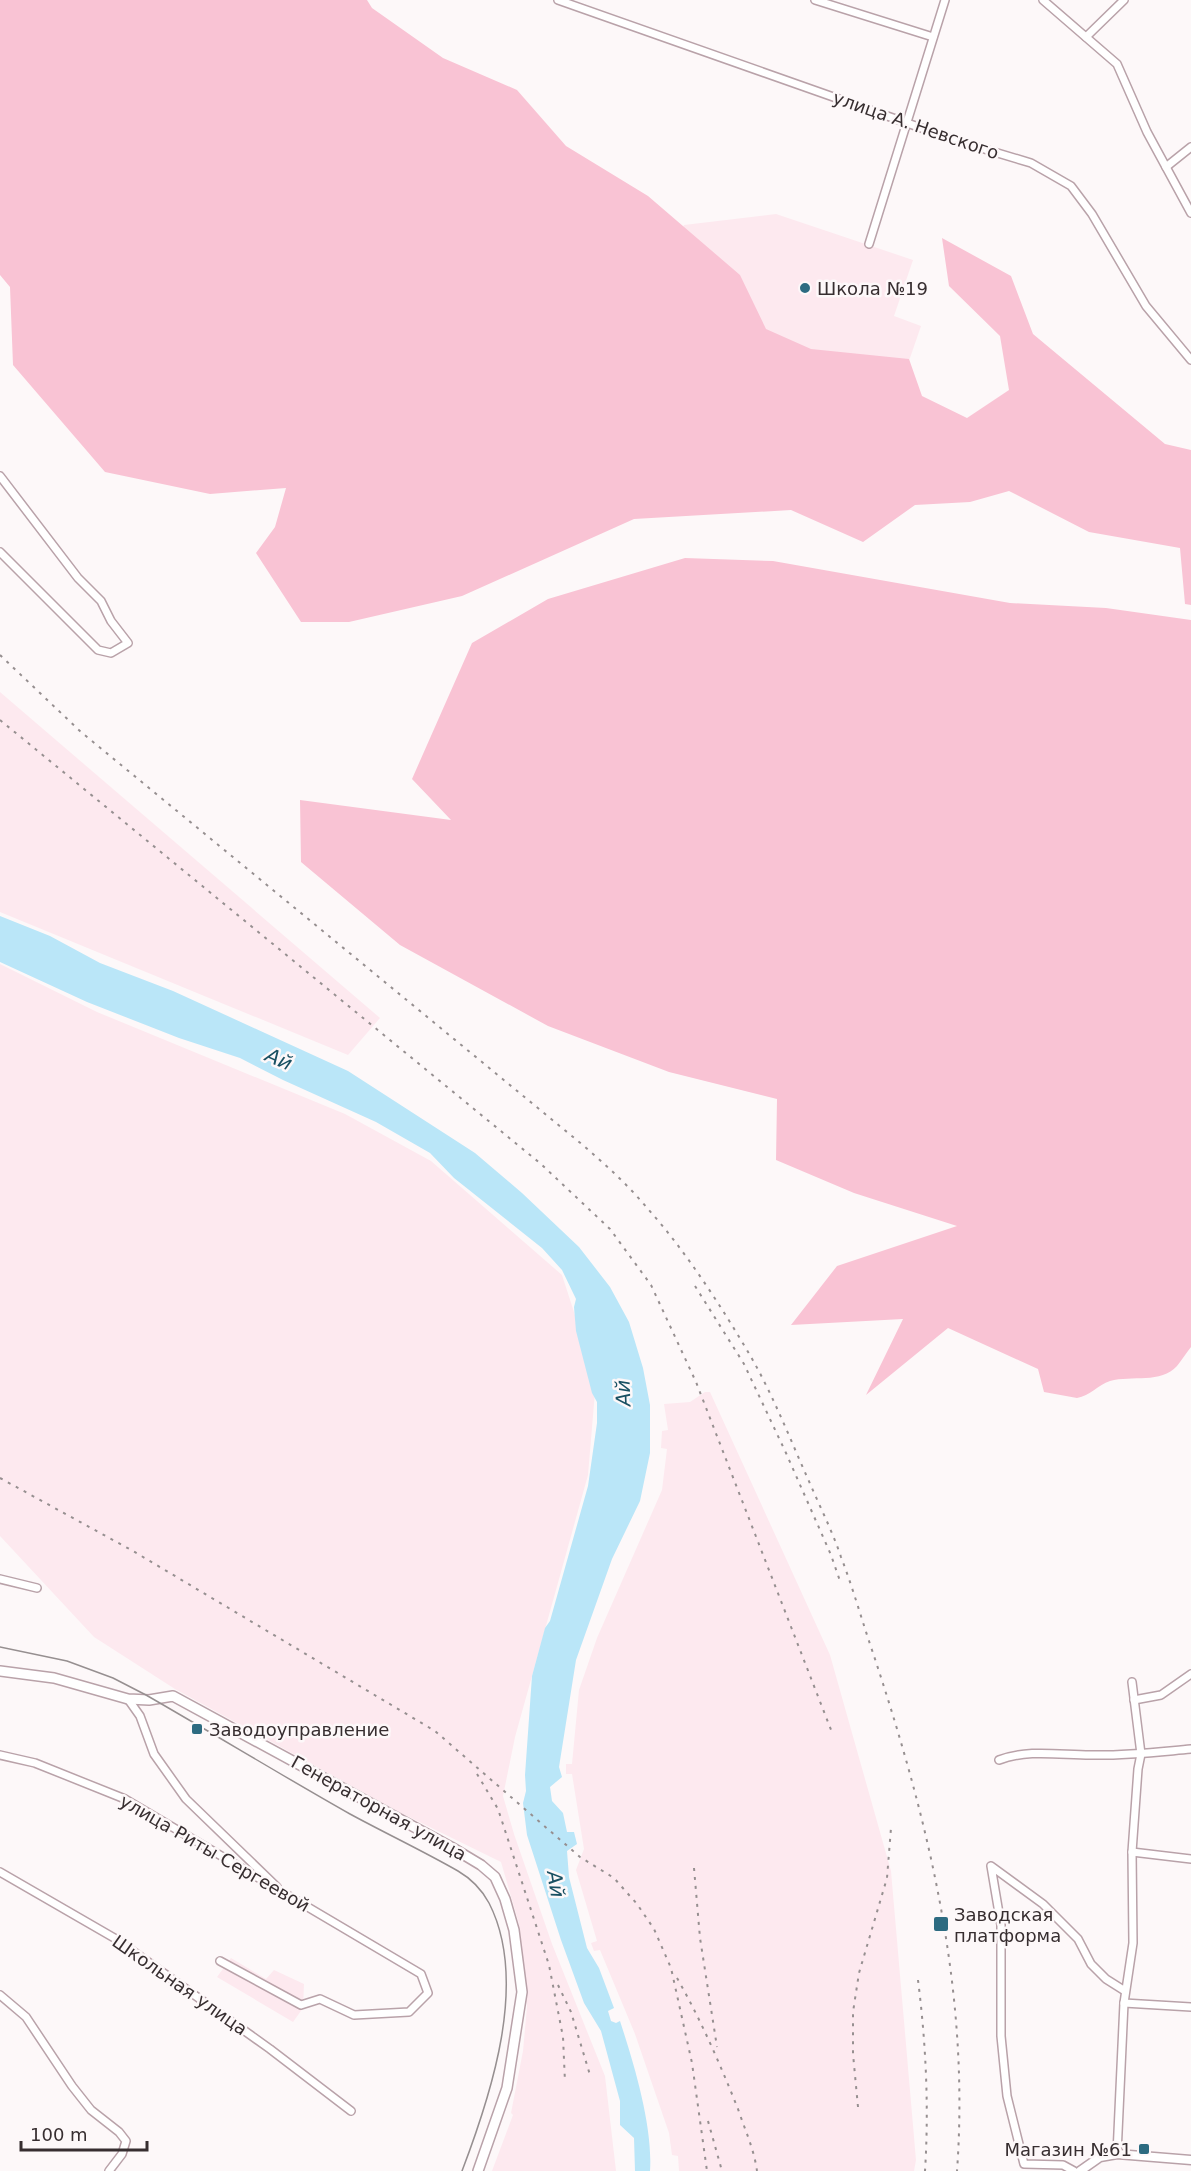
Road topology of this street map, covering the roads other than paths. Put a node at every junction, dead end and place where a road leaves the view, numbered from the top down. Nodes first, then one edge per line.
1 (558, 0) edge
2 (815, 0) edge
3 (945, 0) edge
4 (1043, 0) edge
5 (1125, 0) edge
6 (933, 37) junction
7 (1086, 37) junction
8 (907, 123) junction
9 (1191, 147) edge
10 (1166, 167) junction
11 (1191, 213) edge
12 (869, 244) dead end
13 (1191, 360) edge
14 (0, 476) edge
15 (0, 552) edge
16 (0, 1579) edge
17 (37, 1588) dead end
18 (0, 1671) edge
19 (1191, 1674) edge
20 (1132, 1682) dead end
21 (128, 1699) junction
22 (1134, 1700) junction
23 (1191, 1749) edge
24 (1141, 1754) junction
25 (0, 1755) edge
26 (999, 1760) dead end
27 (1132, 1852) junction
28 (1191, 1859) edge
29 (0, 1872) edge
30 (286, 1895) junction
31 (220, 1961) dead end
32 (1125, 1991) junction
33 (0, 1995) edge
34 (1124, 2003) junction
35 (1191, 2007) edge
36 (351, 2111) dead end
37 (1117, 2154) junction
38 (1191, 2160) edge
39 (109, 2171) edge
40 (478, 2171) edge
41 (1074, 2171) edge
42 (1080, 2171) edge

1 - 8 street, улица А. Невского
2 - 6 street
3 - 6 street
4 - 7 street
5 - 7 street
6 - 8 street
7 - 10 street
8 - 12 street
8 - 13 street, улица А. Невского
9 - 10 street
10 - 11 street
14 - 15 street
16 - 17 street
18 - 21 main road, Генераторная улица
19 - 22 street
20 - 22 street
21 - 30 street
21 - 40 main road, Генераторная улица
22 - 24 street
23 - 24 street
24 - 26 street
24 - 27 street
25 - 30 street, улица Риты Сергеевой
27 - 28 street
27 - 32 street
29 - 36 street, Школьная улица
30 - 31 street, улица Риты Сергеевой
32 - 34 street
32 - 41 street
33 - 39 street
34 - 35 street
34 - 37 street
37 - 38 street
37 - 42 street

